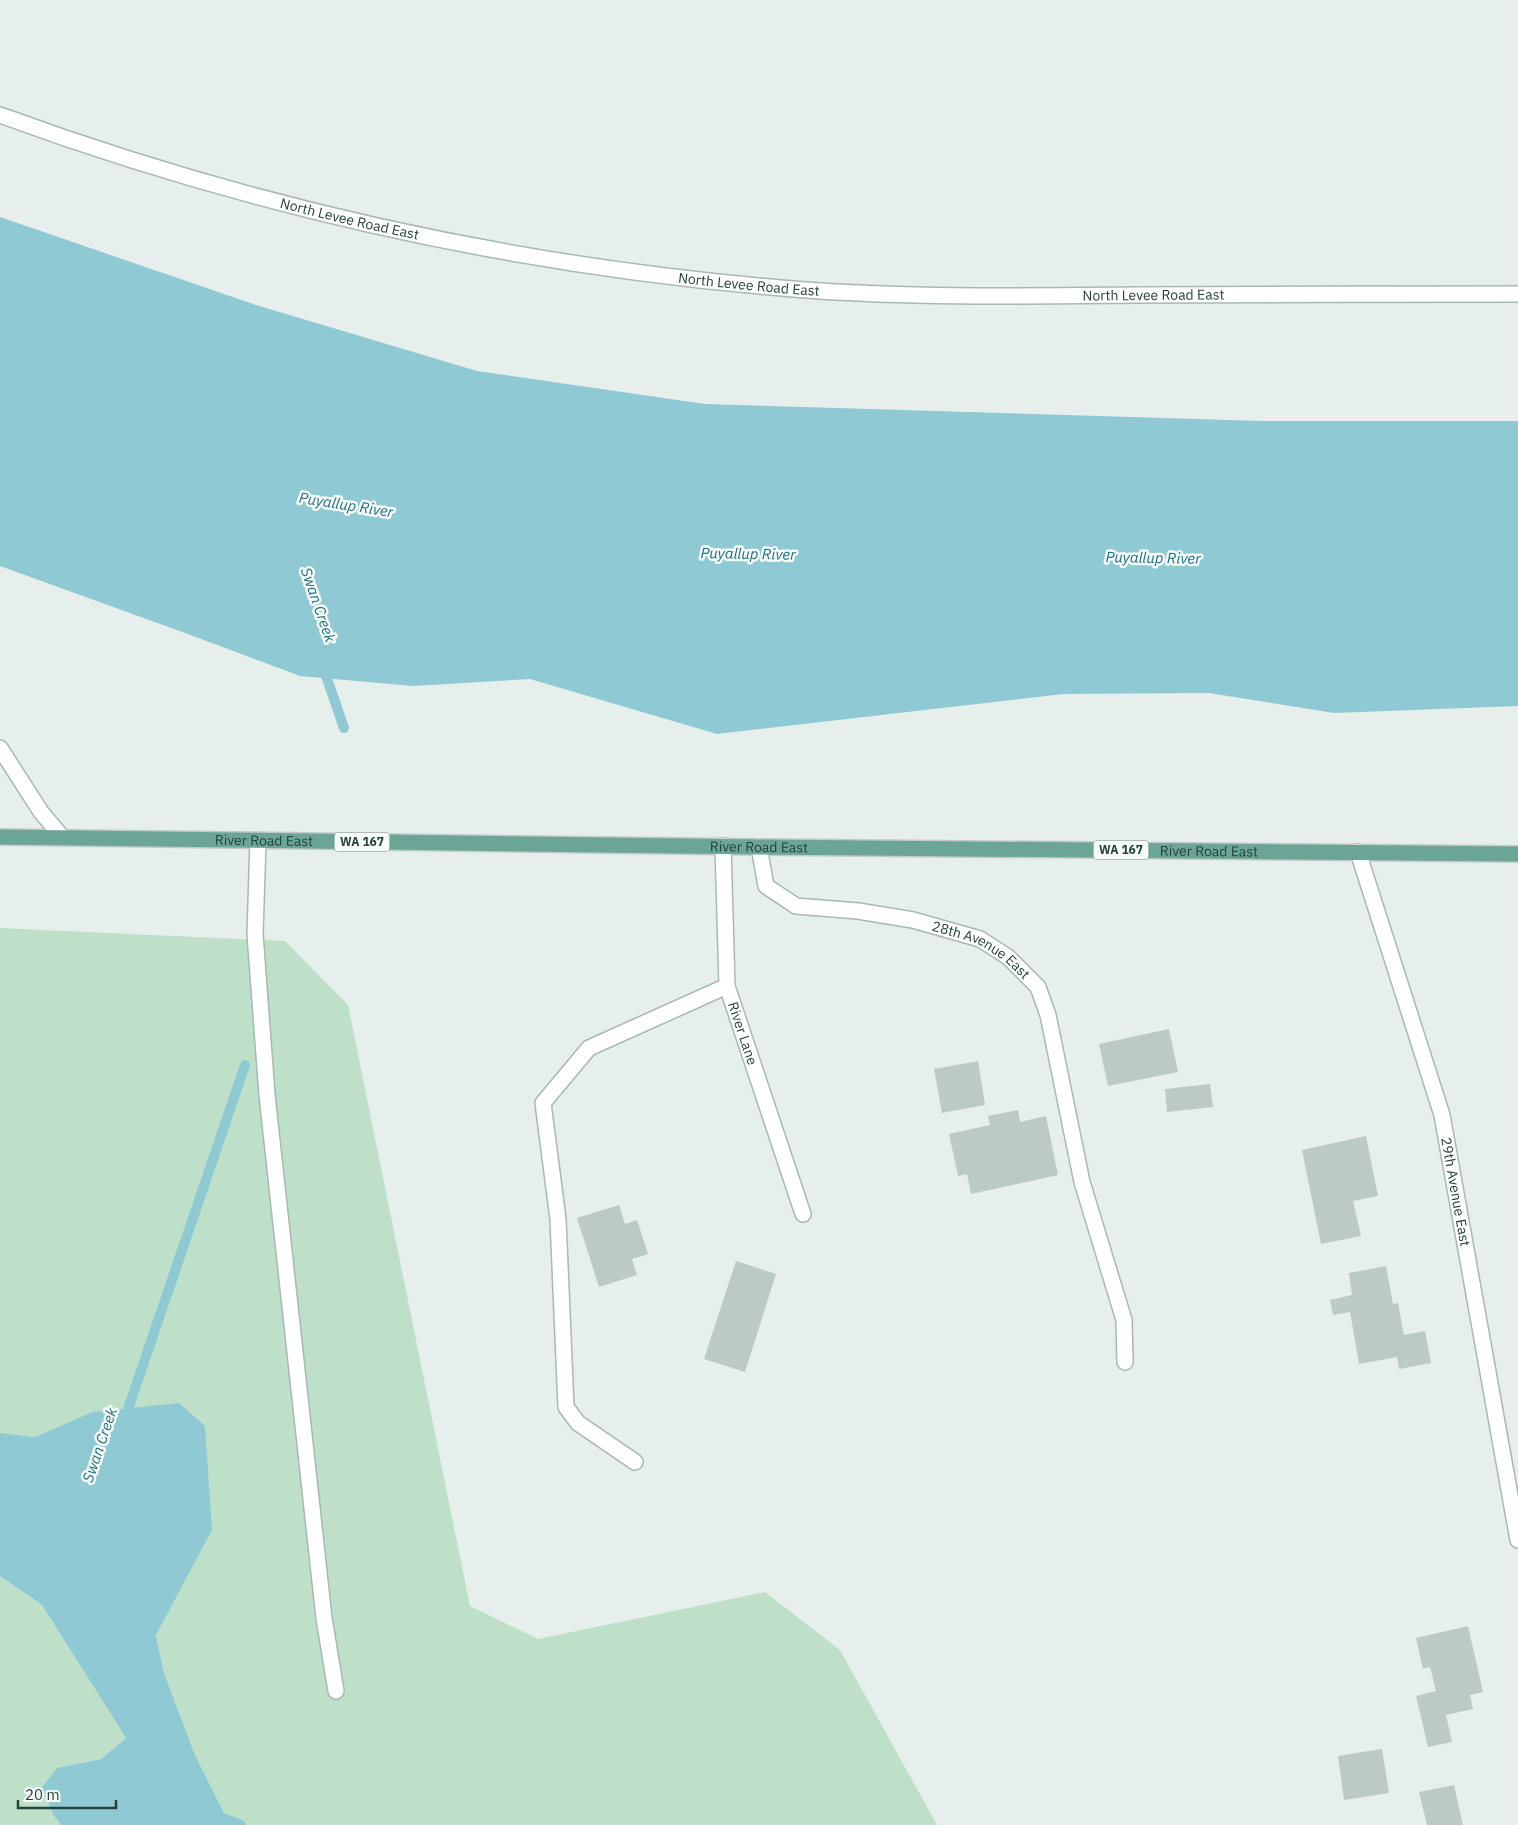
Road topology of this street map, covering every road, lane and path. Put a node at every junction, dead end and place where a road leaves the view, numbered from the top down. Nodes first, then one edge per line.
1 (0, 115) edge
2 (1518, 294) edge
3 (0, 748) edge
4 (0, 837) edge
5 (63, 838) junction
6 (258, 841) junction
7 (723, 846) junction
8 (759, 847) junction
9 (1358, 852) junction
10 (1518, 854) edge
11 (728, 986) junction
12 (803, 1214) dead end
13 (1125, 1362) dead end
14 (635, 1462) dead end
15 (1518, 1540) edge
16 (336, 1691) dead end

1 - 2 street, North Levee Road East
3 - 5 street
4 - 5 main road, River Road East / WA 167
5 - 6 main road, River Road East / WA 167
6 - 7 main road, River Road East / WA 167
6 - 16 street
7 - 8 main road, River Road East / WA 167
7 - 11 street, River Lane
8 - 9 main road, River Road East / WA 167
8 - 13 street, 28th Avenue East
9 - 10 main road, River Road East / WA 167
9 - 15 street, 29th Avenue East
11 - 12 street, River Lane
11 - 14 street

